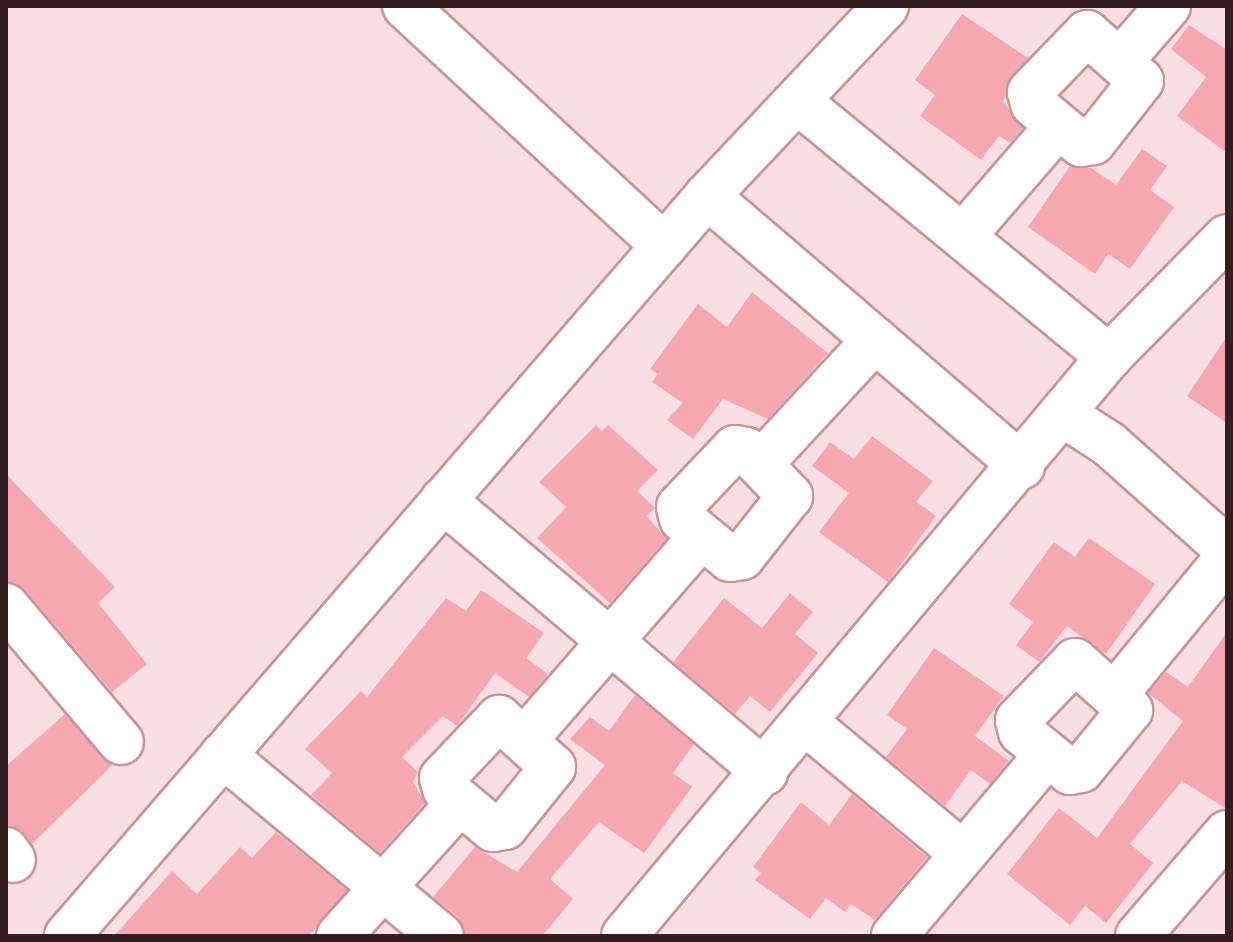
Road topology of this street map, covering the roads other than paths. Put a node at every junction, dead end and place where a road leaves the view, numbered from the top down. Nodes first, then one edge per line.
1 (405, 6) edge
2 (886, 6) edge
3 (1168, 6) edge
4 (1123, 58) junction
5 (801, 104) junction
6 (1057, 127) junction
7 (707, 196) junction
8 (963, 236) junction
9 (1227, 237) edge
10 (664, 246) junction
11 (875, 340) junction
12 (1109, 357) junction
13 (1064, 415) junction
14 (761, 463) junction
15 (1022, 466) junction
16 (443, 500) junction
17 (701, 537) junction
18 (1227, 549) edge
19 (1227, 558) edge
20 (6, 606) edge
21 (609, 640) junction
22 (1117, 692) junction
23 (806, 723) junction
24 (527, 737) junction
25 (121, 742) dead end
26 (223, 755) junction
27 (1046, 756) junction
28 (765, 772) junction
29 (459, 803) junction
30 (1227, 833) edge
31 (963, 854) junction
32 (381, 886) junction
33 (67, 936) edge
34 (339, 936) edge
35 (441, 936) edge
36 (624, 936) edge
37 (894, 936) edge
38 (1138, 936) edge

1 - 10 street
2 - 5 street
3 - 4 street
4 - 6 street
4 - 6 street
5 - 7 street
5 - 8 street
6 - 8 street
7 - 10 street
7 - 11 street
8 - 12 street
9 - 12 street
10 - 16 street
11 - 14 street
11 - 15 street
12 - 13 street
13 - 15 street
13 - 18 street
14 - 17 street
14 - 17 street
15 - 23 street
16 - 21 street
16 - 26 street
17 - 21 street
19 - 22 street
20 - 25 street
21 - 24 street
21 - 28 street
22 - 27 street
22 - 27 street
23 - 28 street
23 - 31 street
24 - 29 street
24 - 29 street
26 - 32 street
26 - 33 street
27 - 31 street
28 - 36 street
29 - 32 street
30 - 38 street
31 - 37 street
32 - 34 street
32 - 35 street

